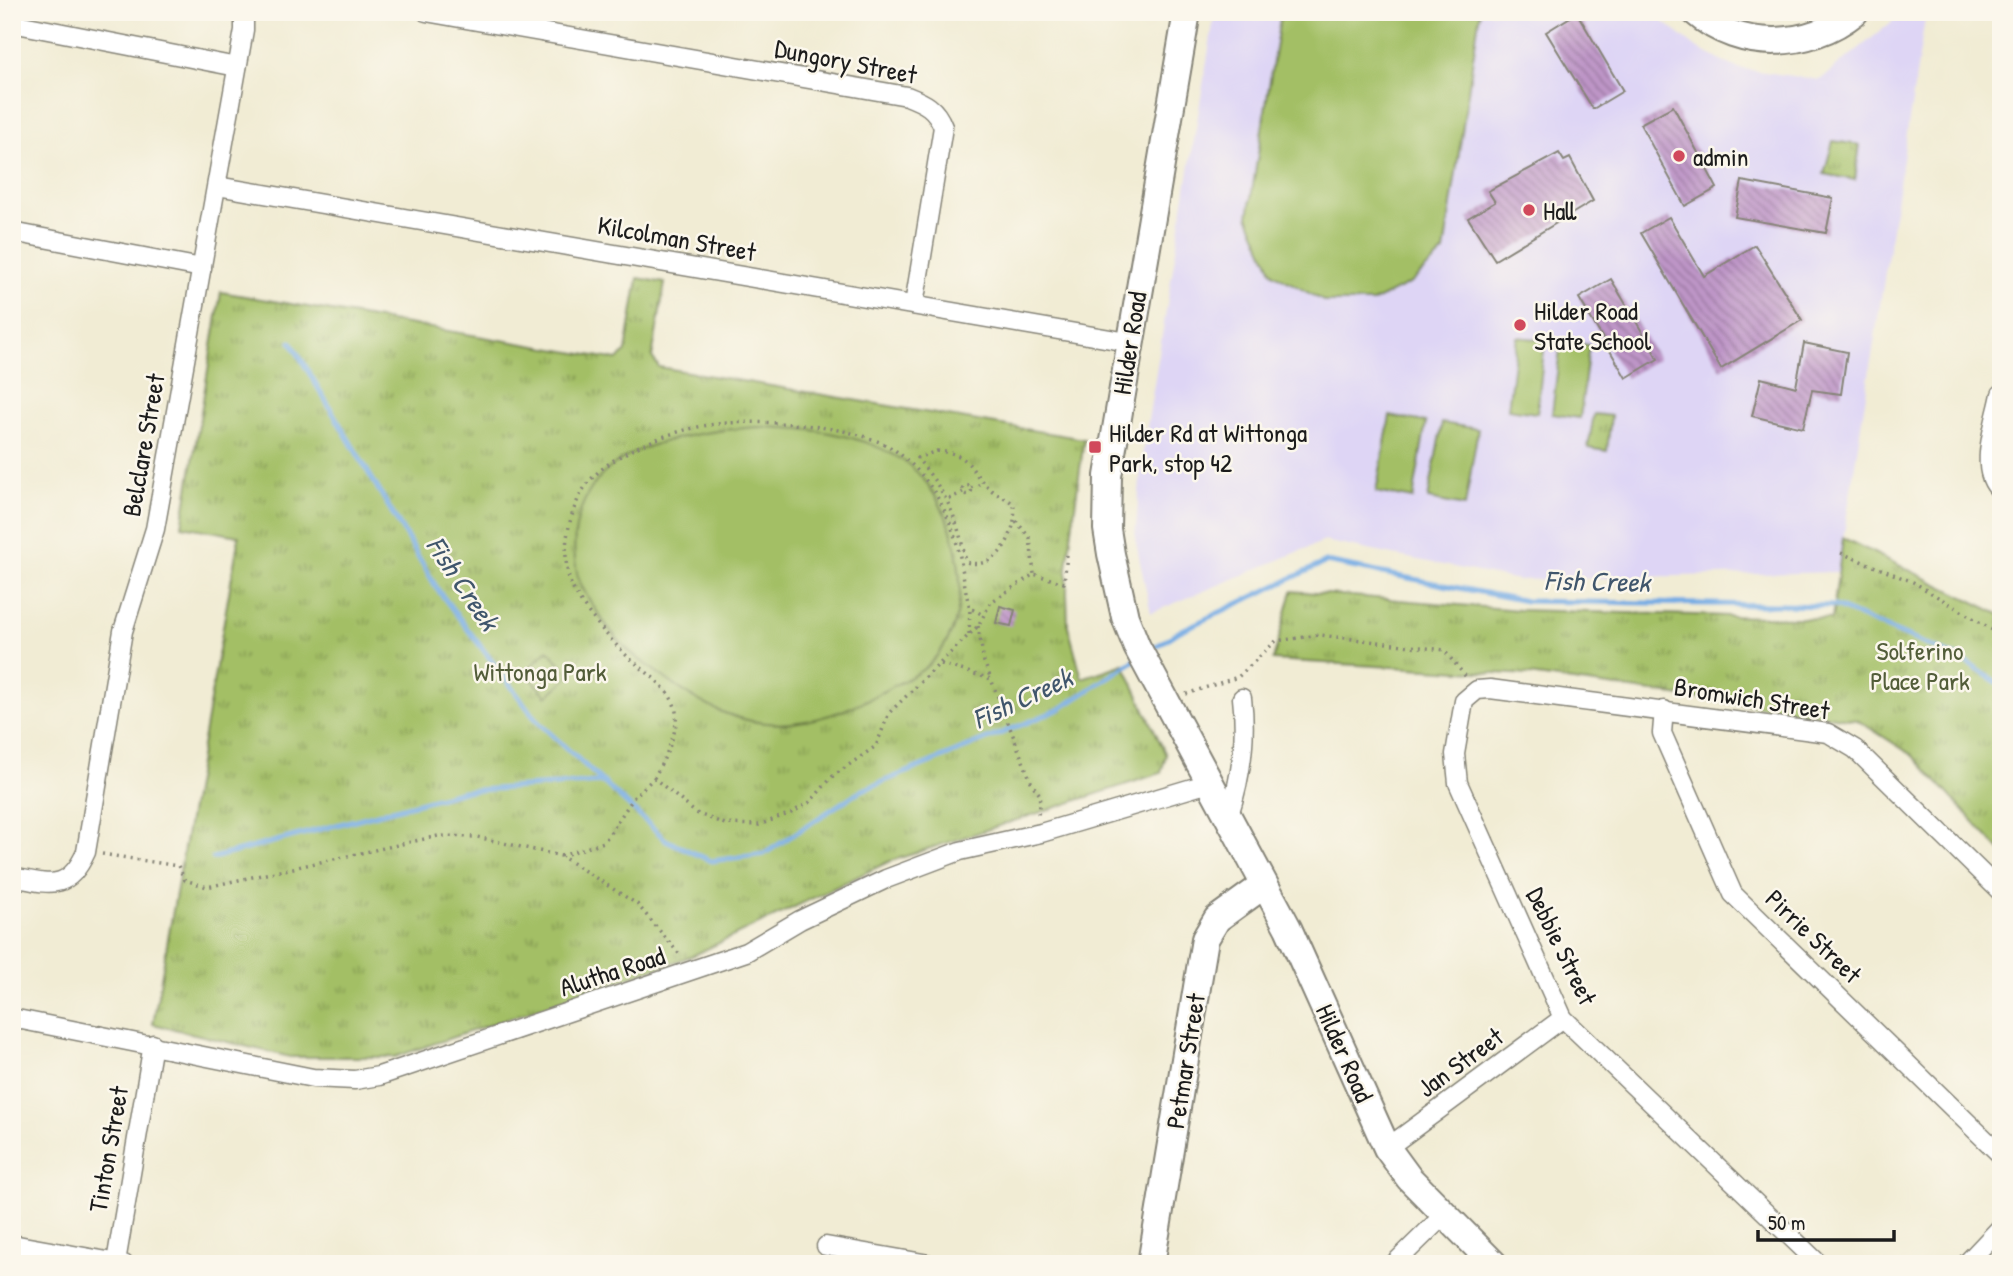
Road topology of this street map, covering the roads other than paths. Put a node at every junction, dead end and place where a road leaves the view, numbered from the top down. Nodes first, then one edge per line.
1 (244, 12) edge
2 (426, 12) edge
3 (1187, 12) edge
4 (1695, 12) edge
5 (1854, 12) edge
6 (12, 23) edge
7 (237, 67) junction
8 (217, 186) junction
9 (12, 232) edge
10 (202, 268) junction
11 (914, 304) junction
12 (1128, 342) junction
13 (2001, 394) edge
14 (2001, 491) edge
15 (1477, 690) joint
16 (1242, 698) dead end
17 (1664, 710) junction
18 (1209, 783) junction
19 (1228, 818) junction
20 (12, 877) edge
21 (1264, 885) junction
22 (2001, 892) edge
23 (12, 1018) edge
24 (1563, 1018) junction
25 (153, 1044) junction
26 (1387, 1147) junction
27 (2001, 1155) edge
28 (1444, 1215) junction
29 (2001, 1227) edge
30 (12, 1244) edge
31 (826, 1246) dead end
32 (120, 1263) edge
33 (929, 1264) edge
34 (1151, 1264) edge
35 (1394, 1264) edge
36 (1494, 1264) edge
37 (1819, 1264) edge
38 (1966, 1264) edge

1 - 7 street, Belclare Street
2 - 11 street, Dungory Street
3 - 12 street, Hilder Road
4 - 5 street
6 - 7 street
7 - 8 street, Belclare Street
8 - 10 street, Belclare Street
8 - 11 street, Kilcolman Street
9 - 10 street
10 - 20 street, Belclare Street
11 - 12 street, Kilcolman Street
12 - 18 street, Hilder Road
13 - 14 street
15 - 17 street, Bromwich Street
15 - 24 street, Debbie Street
16 - 19 street
17 - 22 street, Bromwich Street
17 - 27 street, Pirrie Street
18 - 19 street, Hilder Road
18 - 25 street, Alutha Road
19 - 21 street, Hilder Road
21 - 26 street, Hilder Road
21 - 34 street, Petmar Street
23 - 25 street, Alutha Road
24 - 26 street, Jan Street
24 - 37 street, Debbie Street
25 - 32 street, Tinton Street
26 - 28 street, Hilder Road
28 - 35 street
28 - 36 street, Hilder Road
29 - 38 street
30 - 32 street
31 - 33 street

